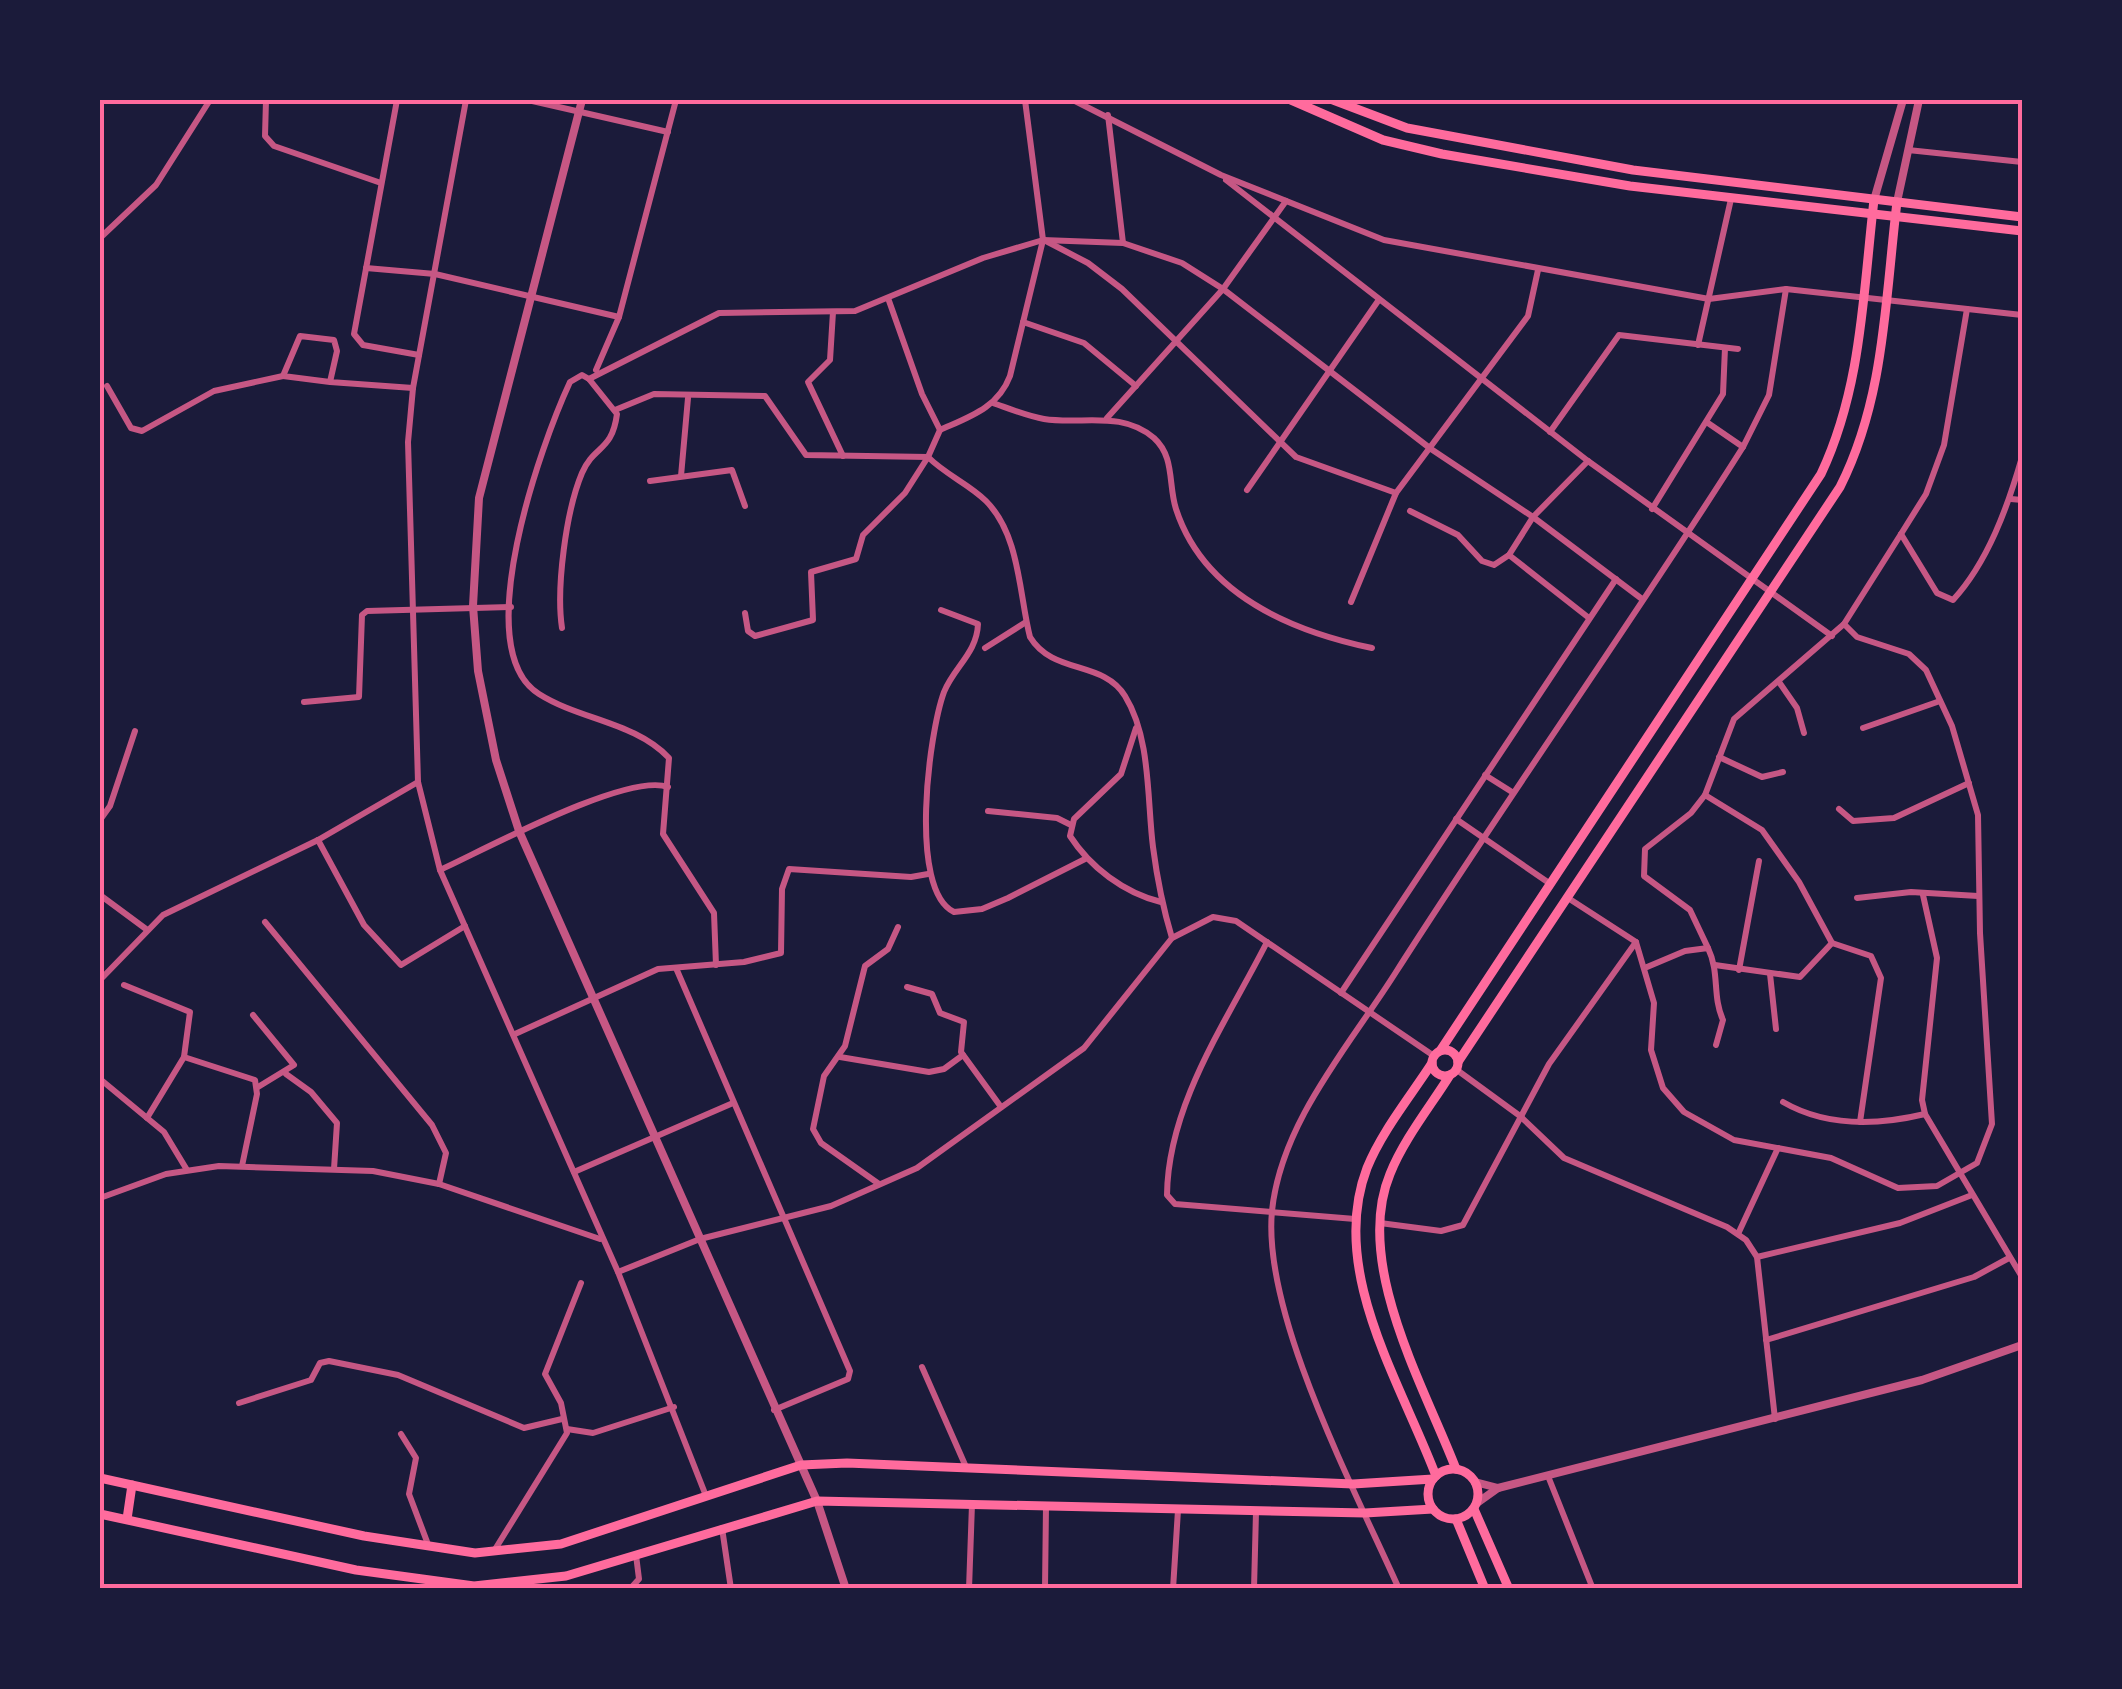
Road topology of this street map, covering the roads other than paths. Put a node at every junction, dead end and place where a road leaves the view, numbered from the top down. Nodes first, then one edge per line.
1 (210, 100) edge
2 (266, 100) edge
3 (397, 100) edge
4 (466, 100) edge
5 (528, 100) edge
6 (582, 100) edge
7 (676, 100) edge
8 (1025, 100) edge
9 (1073, 100) edge
10 (1291, 100) edge
11 (1332, 100) edge
12 (1902, 100) edge
13 (1919, 100) edge
14 (579, 112) junction
15 (1108, 114) junction
16 (668, 132) junction
17 (1908, 150) junction
18 (2022, 162) edge
19 (1221, 175) junction
20 (381, 183) junction
21 (1731, 199) junction
22 (1874, 200) junction
23 (1286, 201) junction
24 (1897, 202) junction
25 (1872, 215) junction
26 (2022, 217) edge
27 (1895, 218) junction
28 (1273, 219) junction
29 (2022, 231) edge
30 (100, 238) edge
31 (1043, 240) junction
32 (1123, 243) junction
33 (366, 268) junction
34 (1538, 270) junction
35 (435, 274) junction
36 (1786, 288) junction
37 (1223, 289) junction
38 (1864, 294) junction
39 (531, 297) junction
40 (1888, 297) junction
41 (888, 298) junction
42 (1709, 299) junction
43 (1378, 301) junction
44 (1967, 309) junction
45 (833, 312) junction
46 (2022, 315) edge
47 (620, 317) junction
48 (1023, 322) junction
49 (1177, 345) junction
50 (1698, 345) junction
51 (1725, 348) junction
52 (1738, 349) dead end
53 (419, 355) junction
54 (1331, 368) junction
55 (596, 372) junction
56 (284, 376) junction
57 (589, 379) junction
58 (1482, 380) junction
59 (330, 382) junction
60 (108, 386) dead end
61 (1136, 386) junction
62 (413, 388) junction
63 (688, 398) junction
64 (993, 403) junction
65 (615, 410) junction
66 (1107, 418) junction
67 (1708, 423) junction
68 (940, 430) junction
69 (1550, 432) junction
70 (1278, 443) junction
71 (1743, 447) junction
72 (1431, 449) junction
73 (842, 456) junction
74 (2022, 457) edge
75 (928, 458) junction
76 (1588, 461) junction
77 (682, 476) junction
78 (650, 481) dead end
79 (1246, 490) dead end
80 (1396, 494) junction
81 (2010, 498) junction
82 (2022, 500) edge
83 (745, 506) dead end
84 (1652, 508) junction
85 (1410, 511) dead end
86 (1533, 517) junction
87 (1901, 534) junction
88 (1687, 535) junction
89 (1509, 556) junction
90 (1616, 579) junction
91 (1752, 580) junction
92 (1773, 594) junction
93 (1642, 599) junction
94 (1351, 602) dead end
95 (472, 606) junction
96 (511, 607) junction
97 (412, 609) junction
98 (941, 610) dead end
99 (745, 613) dead end
100 (1589, 618) junction
101 (1026, 622) junction
102 (1844, 624) junction
103 (562, 628) dead end
104 (1832, 636) junction
105 (985, 648) dead end
106 (1372, 648) dead end
107 (1778, 682) junction
108 (1940, 701) junction
109 (304, 702) dead end
110 (1136, 727) junction
111 (1863, 728) dead end
112 (135, 732) dead end
113 (1804, 733) dead end
114 (1719, 756) junction
115 (1784, 772) dead end
116 (1485, 775) junction
117 (418, 782) junction
118 (1969, 783) junction
119 (668, 788) junction
120 (1512, 792) junction
121 (1705, 795) junction
122 (1839, 809) dead end
123 (988, 812) dead end
124 (1456, 819) junction
125 (100, 820) edge
126 (1071, 826) junction
127 (519, 832) junction
128 (1482, 837) junction
129 (318, 840) junction
130 (1085, 859) junction
131 (1758, 861) dead end
132 (440, 870) junction
133 (928, 874) junction
134 (1549, 882) junction
135 (100, 894) edge
136 (1923, 895) junction
137 (1978, 896) junction
138 (1568, 898) junction
139 (1857, 898) dead end
140 (1162, 902) junction
141 (265, 922) dead end
142 (465, 926) junction
143 (898, 927) dead end
144 (146, 929) junction
145 (1172, 938) junction
146 (1268, 942) junction
147 (1636, 942) junction
148 (1832, 943) junction
149 (1708, 948) junction
150 (716, 965) junction
151 (1715, 966) junction
152 (1647, 967) junction
153 (676, 968) junction
154 (1739, 970) junction
155 (1770, 974) junction
156 (100, 980) edge
157 (124, 985) dead end
158 (907, 987) dead end
159 (1341, 992) junction
160 (595, 995) junction
161 (1370, 1013) junction
162 (253, 1015) dead end
163 (1776, 1029) dead end
164 (515, 1034) junction
165 (1716, 1044) dead end
166 (963, 1055) junction
167 (184, 1057) junction
168 (840, 1057) junction
169 (1435, 1057) junction
170 (1455, 1069) junction
171 (286, 1074) junction
172 (100, 1079) edge
173 (258, 1088) junction
174 (1784, 1102) dead end
175 (733, 1103) junction
176 (1001, 1107) junction
177 (1926, 1114) junction
178 (1520, 1116) junction
179 (147, 1118) junction
180 (1860, 1122) junction
181 (655, 1135) junction
182 (1778, 1148) junction
183 (242, 1166) junction
184 (334, 1169) junction
185 (186, 1170) junction
186 (574, 1172) junction
187 (1961, 1177) junction
188 (440, 1184) junction
189 (880, 1185) junction
190 (1972, 1195) junction
191 (100, 1198) edge
192 (1272, 1214) junction
193 (781, 1215) junction
194 (1355, 1219) junction
195 (1379, 1223) junction
196 (1738, 1234) junction
197 (601, 1239) junction
198 (700, 1239) junction
199 (1757, 1257) junction
200 (2009, 1258) junction
201 (618, 1272) junction
202 (2022, 1278) edge
203 (580, 1283) dead end
204 (1766, 1340) junction
205 (2022, 1345) edge
206 (922, 1368) dead end
207 (240, 1402) dead end
208 (674, 1406) junction
209 (774, 1410) junction
210 (1775, 1418) junction
211 (562, 1419) junction
212 (568, 1429) junction
213 (401, 1434) dead end
214 (800, 1465) junction
215 (966, 1467) junction
216 (1456, 1469) junction
217 (1548, 1476) junction
218 (1435, 1477) junction
219 (100, 1478) edge
220 (1475, 1482) junction
221 (1352, 1484) junction
222 (132, 1485) junction
223 (1498, 1488) junction
224 (706, 1496) junction
225 (816, 1502) junction
226 (972, 1503) junction
227 (1046, 1506) junction
228 (1475, 1506) junction
229 (1433, 1509) junction
230 (1178, 1510) junction
231 (1256, 1512) junction
232 (1365, 1513) junction
233 (100, 1514) edge
234 (127, 1519) junction
235 (1456, 1520) junction
236 (722, 1527) junction
237 (430, 1548) junction
238 (494, 1552) junction
239 (636, 1556) junction
240 (437, 1586) edge
241 (630, 1589) edge
242 (731, 1589) edge
243 (846, 1589) edge
244 (968, 1589) edge
245 (1045, 1589) edge
246 (1173, 1589) edge
247 (1254, 1589) edge
248 (1399, 1589) edge
249 (1485, 1589) edge
250 (1509, 1589) edge
251 (1593, 1589) edge

1 - 30 street
2 - 20 street
3 - 20 street
4 - 35 street
5 - 14 street
6 - 14 street
7 - 16 street
8 - 31 street
9 - 15 street
10 - 21 main road
11 - 22 main road
12 - 22 street
13 - 17 street
14 - 16 street
14 - 39 street
15 - 19 street
15 - 32 street
16 - 47 street
17 - 18 street
17 - 24 street
19 - 23 street
19 - 28 street
20 - 33 street
21 - 25 main road
21 - 42 street
22 - 24 main road
22 - 25 main road
23 - 28 street
23 - 34 street
24 - 26 main road
24 - 27 main road
25 - 27 main road
25 - 38 main road
27 - 29 main road
27 - 40 main road
28 - 37 street
28 - 43 street
31 - 32 street
31 - 41 street
31 - 48 street
31 - 49 street
32 - 37 street
33 - 35 street
33 - 53 street
34 - 42 street
34 - 58 street
35 - 39 street
35 - 53 street
36 - 38 street
36 - 42 street
36 - 71 street
37 - 49 street
37 - 54 street
38 - 40 street
38 - 91 main road
39 - 47 street
39 - 95 street
40 - 44 street
40 - 92 main road
41 - 45 street
41 - 68 street
42 - 50 street
43 - 54 street
43 - 58 street
44 - 46 street
44 - 87 street
45 - 55 street
45 - 73 street
47 - 55 street
48 - 61 street
48 - 64 street
49 - 61 street
49 - 70 street
50 - 51 street
50 - 69 street
51 - 52 street
51 - 67 street
53 - 62 street
54 - 70 street
54 - 72 street
55 - 57 street
56 - 59 street
56 - 59 street
56 - 60 street
57 - 65 street
57 - 96 street
58 - 69 street
58 - 72 street
59 - 62 street
61 - 66 street
62 - 97 street
63 - 65 street
63 - 73 street
63 - 77 street
64 - 66 street
64 - 68 street
65 - 103 street
66 - 106 street
67 - 71 street
67 - 84 street
68 - 75 street
69 - 76 street
70 - 79 street
70 - 80 street
71 - 88 street
72 - 80 street
72 - 86 street
73 - 75 street
74 - 81 street
75 - 99 street
75 - 101 street
76 - 84 street
76 - 86 street
77 - 78 street
77 - 83 street
80 - 94 street
81 - 82 street
81 - 87 street
84 - 88 street
85 - 89 street
86 - 89 street
86 - 90 street
87 - 102 street
88 - 91 street
88 - 93 street
89 - 100 street
90 - 93 street
90 - 100 street
91 - 92 street
91 - 134 main road
92 - 104 street
92 - 138 main road
93 - 120 street
95 - 96 street
95 - 97 street
95 - 127 street
96 - 119 street
97 - 109 street
97 - 117 street
98 - 133 street
100 - 116 street
101 - 105 street
101 - 110 street
102 - 104 street
102 - 108 street
104 - 107 street
107 - 113 street
107 - 114 street
108 - 111 street
108 - 118 street
110 - 126 street
110 - 140 street
112 - 125 street
114 - 115 street
114 - 121 street
116 - 120 street
116 - 124 street
117 - 129 street
117 - 132 street
118 - 122 street
118 - 137 street
119 - 127 street
119 - 150 street
120 - 128 street
121 - 148 street
121 - 149 street
123 - 126 street
124 - 128 street
124 - 159 street
126 - 130 street
127 - 132 street
127 - 160 street
128 - 134 street
128 - 161 street
129 - 142 street
129 - 144 street
130 - 133 street
130 - 140 street
131 - 154 street
132 - 142 street
133 - 150 street
134 - 169 main road
135 - 144 street
136 - 137 street
136 - 139 street
136 - 177 street
137 - 187 street
138 - 147 street
138 - 170 main road
140 - 145 street
141 - 188 street
142 - 164 street
143 - 168 street
144 - 156 street
145 - 146 street
145 - 176 street
146 - 159 street
146 - 192 street
147 - 152 street
147 - 178 street
148 - 155 street
148 - 180 street
149 - 151 street
149 - 152 street
150 - 153 street
151 - 154 street
151 - 165 street
152 - 182 street
153 - 160 street
153 - 175 street
154 - 155 street
155 - 163 street
157 - 167 street
158 - 166 street
159 - 161 street
160 - 164 street
160 - 181 street
161 - 169 street
161 - 192 street
162 - 171 street
164 - 186 street
166 - 168 street
166 - 176 street
167 - 173 street
167 - 179 street
168 - 189 street
169 - 170 main road
169 - 170 main road
169 - 194 main road
170 - 178 street
170 - 195 main road
171 - 173 street
171 - 184 street
172 - 179 street
173 - 183 street
174 - 180 street
175 - 181 street
175 - 193 street
176 - 189 street
177 - 180 street
177 - 187 street
178 - 195 street
178 - 196 street
179 - 185 street
181 - 186 street
181 - 198 street
182 - 187 street
182 - 196 street
183 - 184 street
183 - 185 street
184 - 188 street
185 - 191 street
186 - 197 street
187 - 190 street
188 - 197 street
189 - 193 street
190 - 199 street
190 - 200 street
192 - 194 street
192 - 221 street
193 - 198 street
193 - 209 street
194 - 218 main road
195 - 216 main road
196 - 199 street
197 - 201 street
198 - 201 street
198 - 209 street
199 - 204 street
200 - 202 street
200 - 204 street
201 - 208 street
203 - 211 street
204 - 210 street
205 - 210 street
206 - 215 street
207 - 211 street
208 - 212 street
208 - 224 street
209 - 214 street
210 - 217 street
211 - 212 street
212 - 238 street
213 - 237 street
214 - 215 main road
214 - 224 main road
214 - 225 street
215 - 221 main road
216 - 218 main road
216 - 220 main road
217 - 223 street
217 - 251 street
218 - 221 main road
218 - 229 main road
219 - 222 main road
220 - 223 street
220 - 228 main road
221 - 232 street
222 - 234 main road
222 - 237 main road
223 - 228 street
224 - 238 main road
225 - 226 main road
225 - 236 main road
225 - 243 street
226 - 227 main road
226 - 244 street
227 - 230 main road
227 - 245 street
228 - 235 main road
228 - 250 main road
229 - 232 main road
229 - 235 main road
230 - 231 main road
230 - 246 street
231 - 232 main road
231 - 247 street
232 - 248 street
233 - 234 main road
234 - 240 main road
235 - 249 main road
236 - 239 main road
236 - 242 street
237 - 238 main road
239 - 240 main road
239 - 241 street

